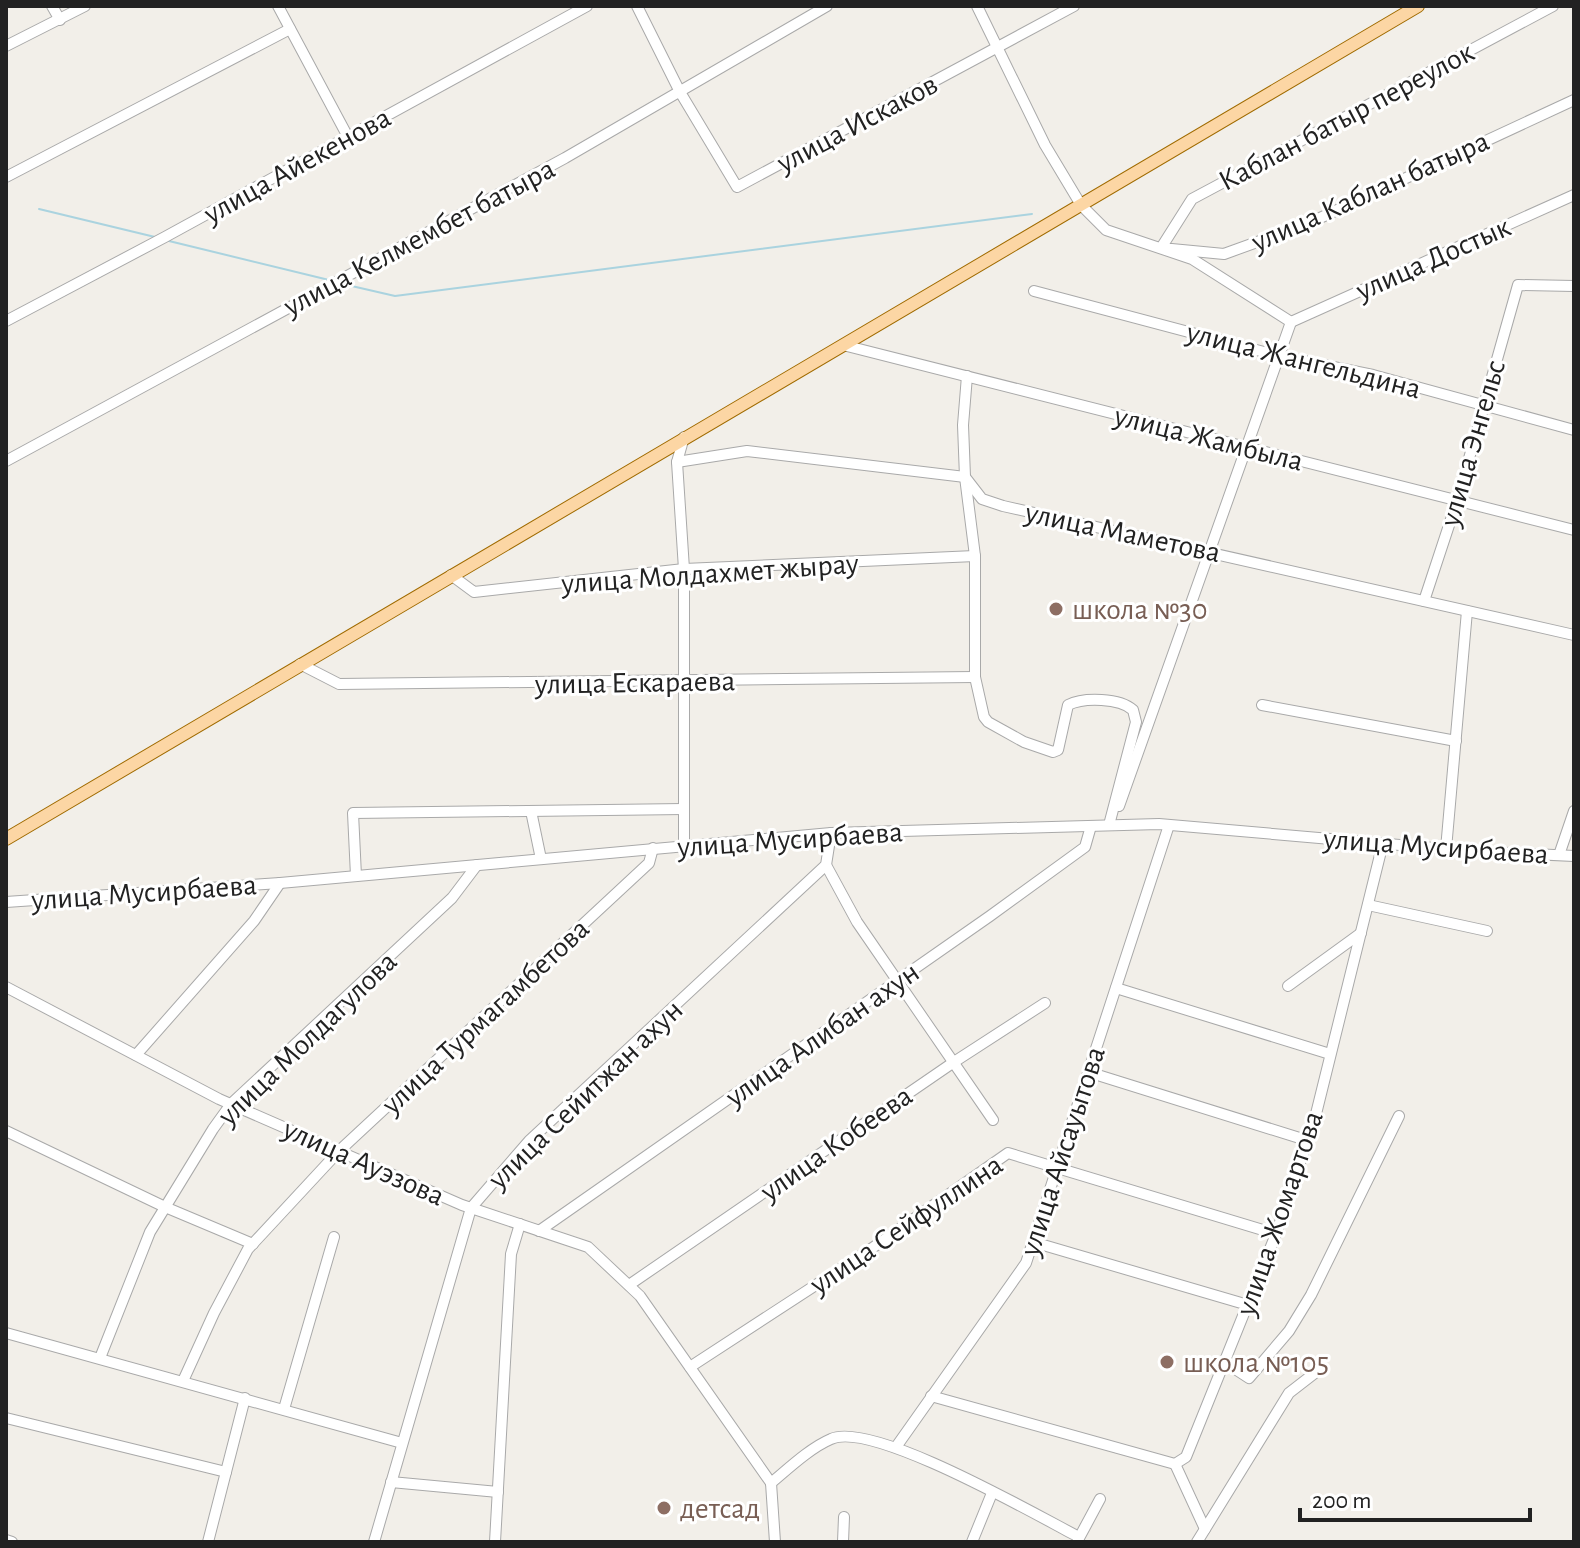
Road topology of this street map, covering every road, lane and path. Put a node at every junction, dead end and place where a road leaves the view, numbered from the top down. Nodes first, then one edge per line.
1 (52, 6) edge
2 (85, 6) edge
3 (278, 6) edge
4 (587, 6) edge
5 (637, 6) edge
6 (827, 6) edge
7 (977, 6) edge
8 (1074, 6) edge
9 (1418, 6) edge
10 (1553, 6) edge
11 (60, 20) junction
12 (290, 29) junction
13 (6, 46) edge
14 (997, 47) junction
15 (680, 92) junction
16 (1574, 100) edge
17 (348, 137) junction
18 (6, 177) edge
19 (1574, 195) edge
20 (1081, 205) junction
21 (1161, 248) junction
22 (1574, 286) edge
23 (1034, 291) dead end
24 (6, 321) edge
25 (1291, 322) junction
26 (843, 345) junction
27 (1279, 356) junction
28 (967, 376) junction
29 (1483, 405) junction
30 (1574, 430) edge
31 (684, 437) junction
32 (1247, 448) junction
33 (6, 461) edge
34 (677, 462) junction
35 (965, 477) junction
36 (1457, 501) junction
37 (1574, 530) edge
38 (1210, 551) junction
39 (975, 556) junction
40 (684, 569) junction
41 (451, 575) junction
42 (1424, 601) junction
43 (1467, 611) junction
44 (1574, 635) edge
45 (300, 664) junction
46 (975, 677) junction
47 (684, 682) junction
48 (1262, 705) dead end
49 (1456, 741) junction
50 (684, 809) junction
51 (531, 811) junction
52 (1574, 811) edge
53 (1111, 825) junction
54 (1169, 825) junction
55 (1091, 826) junction
56 (831, 833) junction
57 (6, 839) edge
58 (1383, 843) junction
59 (684, 846) junction
60 (653, 848) junction
61 (1446, 849) junction
62 (1559, 855) junction
63 (1574, 856) edge
64 (541, 859) junction
65 (477, 865) junction
66 (826, 865) junction
67 (356, 876) junction
68 (280, 883) junction
69 (6, 902) edge
70 (1368, 905) junction
71 (1487, 931) dead end
72 (1361, 933) junction
73 (898, 980) junction
74 (1288, 986) dead end
75 (6, 987) edge
76 (1116, 988) junction
77 (1045, 1003) dead end
78 (1330, 1054) junction
79 (136, 1055) junction
80 (954, 1062) junction
81 (1088, 1072) junction
82 (231, 1104) junction
83 (1399, 1116) dead end
84 (993, 1120) dead end
85 (6, 1131) edge
86 (1306, 1140) junction
87 (339, 1151) junction
88 (1057, 1167) junction
89 (165, 1207) junction
90 (471, 1208) junction
91 (520, 1224) junction
92 (539, 1231) junction
93 (1276, 1234) junction
94 (334, 1237) dead end
95 (1033, 1242) junction
96 (253, 1244) junction
97 (629, 1285) junction
98 (1248, 1305) junction
99 (6, 1333) edge
100 (100, 1358) junction
101 (1226, 1363) junction
102 (690, 1367) junction
103 (1320, 1369) dead end
104 (183, 1381) junction
105 (931, 1396) junction
106 (245, 1398) junction
107 (284, 1409) junction
108 (6, 1418) edge
109 (402, 1443) junction
110 (896, 1447) junction
111 (1175, 1464) junction
112 (226, 1472) junction
113 (391, 1482) junction
114 (771, 1483) junction
115 (498, 1492) junction
116 (992, 1493) junction
117 (1100, 1499) dead end
118 (844, 1517) dead end
119 (1205, 1529) junction
120 (6, 1540) edge
121 (1078, 1540) edge
122 (12, 1542) edge
123 (208, 1542) edge
124 (374, 1542) edge
125 (495, 1542) edge
126 (775, 1542) edge
127 (843, 1542) edge
128 (972, 1542) edge
129 (1197, 1542) edge

1 - 11 street
2 - 11 street
3 - 12 street
4 - 17 street, улица Айекенова
5 - 15 street
6 - 15 street, улица Келмембет батыра
7 - 14 street
8 - 14 street, улица Искаков
9 - 20 main road
10 - 21 street, Каблан батыр переулок
11 - 13 street
12 - 17 street
12 - 18 street
14 - 15 street, улица Искаков
14 - 20 street
15 - 33 street, улица Келмембет батыра
16 - 21 street, улица Каблан батыра
17 - 24 street, улица Айекенова
19 - 25 street, улица Достык
20 - 21 street
20 - 26 main road
21 - 25 street
22 - 29 street, улица Энгельс
23 - 27 street, улица Жангельдина
25 - 27 street
26 - 28 street, улица Жамбыла
26 - 31 main road
27 - 29 street, улица Жангельдина
27 - 32 street
28 - 32 street, улица Жамбыла
28 - 35 street
29 - 30 street, улица Жангельдина
29 - 36 street, улица Энгельс
31 - 34 street
31 - 41 main road
32 - 36 street, улица Жамбыла
32 - 38 street
34 - 35 street
34 - 40 street
35 - 38 street, улица Маметова
35 - 39 street
36 - 37 street, улица Жамбыла
36 - 42 street, улица Энгельс
38 - 42 street, улица Маметова
38 - 53 street
39 - 40 street, улица Молдахмет жырау
39 - 46 street
40 - 41 street, улица Молдахмет жырау
40 - 47 street
41 - 45 main road
42 - 43 street, улица Маметова
43 - 44 street, улица Маметова
43 - 49 street
45 - 47 street, улица Ескараева
45 - 57 main road
46 - 47 street, улица Ескараева
46 - 53 street
47 - 50 street
48 - 49 street
49 - 61 street
50 - 51 street
50 - 59 street
51 - 64 street
51 - 67 street
52 - 62 street
53 - 54 street, улица Мусирбаева
53 - 55 street, улица Мусирбаева
54 - 58 street, улица Мусирбаева
54 - 76 street, улица Айсауытова
55 - 56 street, улица Мусирбаева
55 - 73 street, улица Алибан ахун
56 - 59 street, улица Мусирбаева
56 - 66 street
58 - 61 street, улица Мусирбаева
58 - 70 street, улица Жомартова
59 - 60 street, улица Мусирбаева
60 - 64 street, улица Мусирбаева
60 - 87 street, улица Турмагамбетова
61 - 62 street, улица Мусирбаева
62 - 63 street, улица Мусирбаева
64 - 65 street, улица Мусирбаева
65 - 67 street, улица Мусирбаева
65 - 82 street, улица Молдагулова
66 - 73 street
66 - 90 street, улица Сейитжан ахун
67 - 68 street, улица Мусирбаева
68 - 69 street, улица Мусирбаева
68 - 79 street
70 - 71 street
70 - 72 street, улица Жомартова
72 - 74 street
72 - 78 street, улица Жомартова
73 - 80 street
73 - 92 street, улица Алибан ахун
75 - 79 street, улица Ауэзова
76 - 78 street
76 - 81 street, улица Айсауытова
77 - 80 street, улица Кобеева
78 - 86 street, улица Жомартова
79 - 82 street, улица Ауэзова
80 - 84 street
80 - 97 street, улица Кобеева
81 - 86 street
81 - 88 street, улица Айсауытова
82 - 87 street, улица Ауэзова
82 - 89 street, улица Молдагулова
83 - 101 street
85 - 89 street
86 - 93 street, улица Жомартова
87 - 90 street, улица Ауэзова
87 - 96 street, улица Турмагамбетова
88 - 93 street, улица Сейфуллина
88 - 95 street, улица Айсауытова
88 - 102 street, улица Сейфуллина
89 - 96 street
89 - 100 street, улица Молдагулова
90 - 91 street, улица Ауэзова
90 - 109 street, улица Сейитжан ахун
91 - 92 street, улица Ауэзова
91 - 115 street
92 - 97 street, улица Ауэзова
93 - 98 street, улица Жомартова
94 - 107 street
95 - 98 street
95 - 105 street, улица Айсауытова
96 - 104 street, улица Турмагамбетова
97 - 102 street, улица Ауэзова
98 - 101 street, улица Жомартова
99 - 100 street
100 - 104 street
101 - 111 street, улица Жомартова
102 - 114 street, улица Ауэзова
103 - 119 street
104 - 106 street
105 - 110 street, улица Айсауытова
105 - 111 street
106 - 107 street
106 - 112 street
107 - 109 street
108 - 112 street
109 - 113 street, улица Сейитжан ахун
110 - 114 street
110 - 116 street
111 - 119 street
112 - 123 street
113 - 115 street
113 - 124 street, улица Сейитжан ахун
114 - 126 street
115 - 125 street
116 - 121 street
116 - 128 street
117 - 121 street
118 - 127 street
119 - 129 street
120 - 122 street

